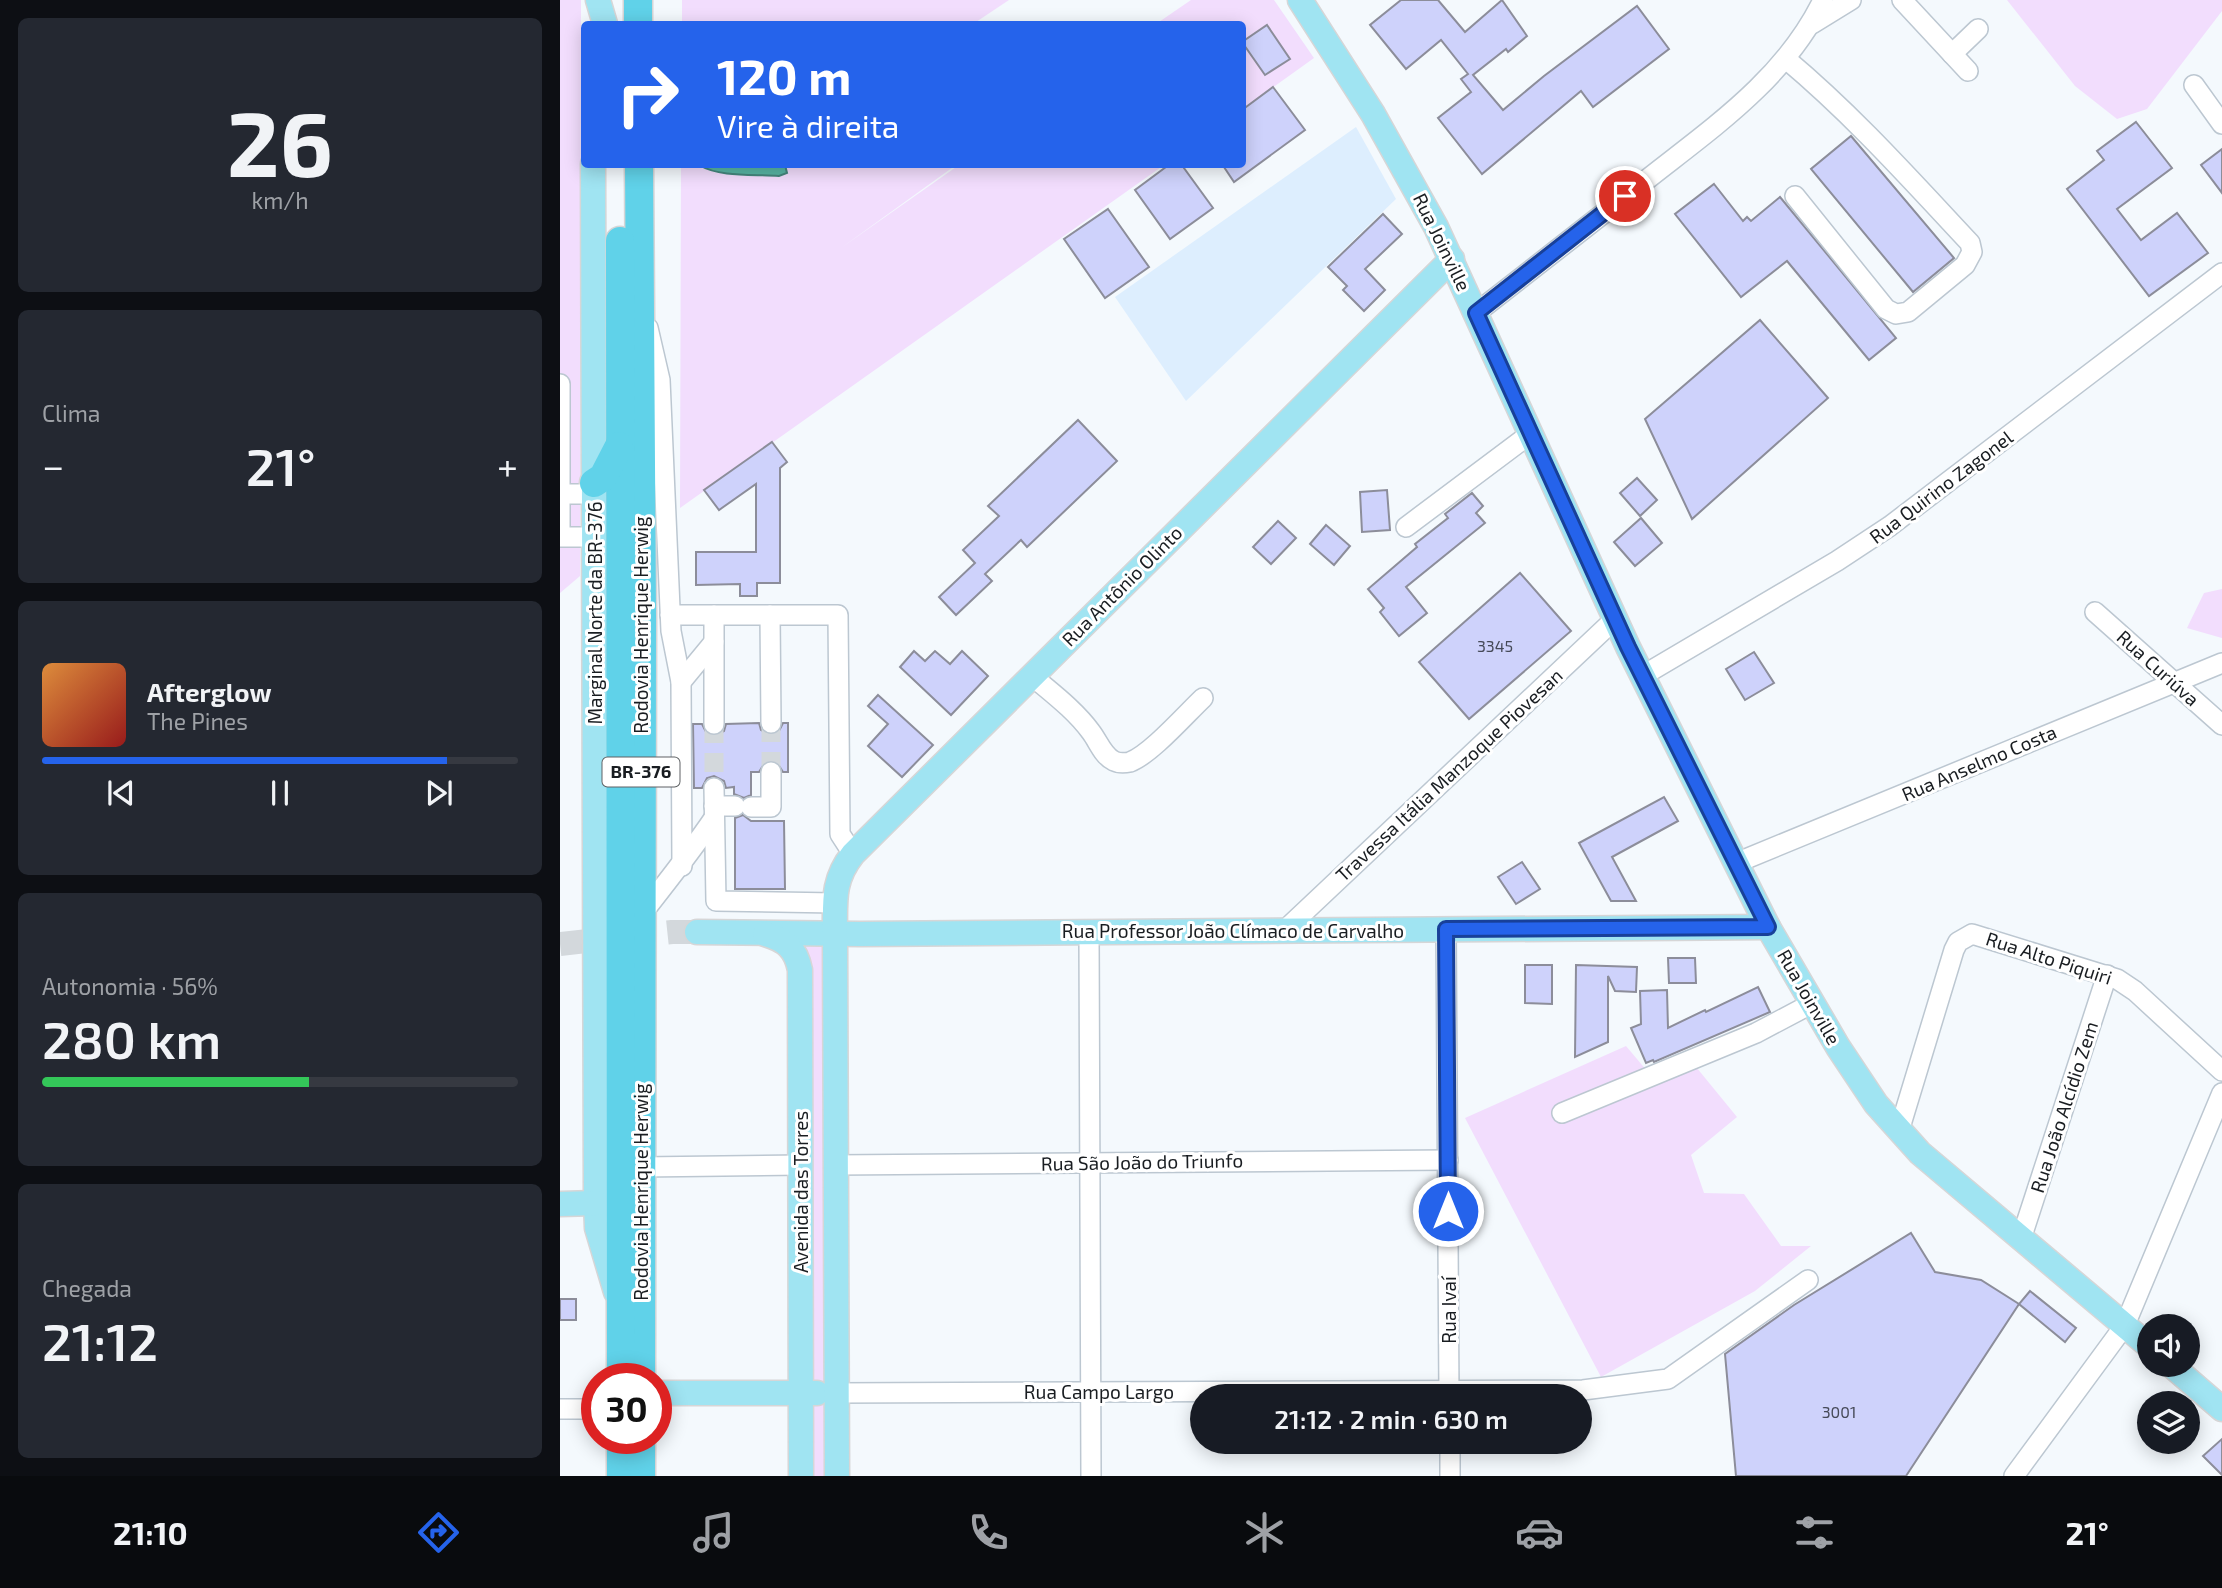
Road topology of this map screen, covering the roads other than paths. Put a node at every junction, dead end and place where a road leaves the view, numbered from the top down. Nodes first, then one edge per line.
1 (596, 0) edge
2 (1300, 0) edge
3 (1823, 0) edge
4 (1851, 0) edge
5 (1902, 0) edge
6 (593, 21) edge
7 (604, 21) edge
8 (1812, 24) junction
9 (1978, 29) dead end
10 (1952, 54) junction
11 (1786, 59) junction
12 (1968, 71) dead end
13 (2194, 85) dead end
14 (2222, 124) edge
15 (593, 168) edge
16 (620, 168) edge
17 (639, 168) edge
18 (1795, 196) dead end
19 (1452, 259) junction
20 (2222, 272) edge
21 (639, 289) junction
22 (1476, 313) junction
23 (560, 384) edge
24 (1530, 434) junction
25 (620, 443) junction
26 (560, 474) edge
27 (594, 489) junction
28 (560, 494) edge
29 (1406, 527) dead end
30 (560, 537) edge
31 (595, 537) junction
32 (2095, 612) dead end
33 (670, 615) junction
34 (714, 615) junction
35 (771, 615) junction
36 (1615, 620) junction
37 (714, 642) junction
38 (2222, 663) edge
39 (1032, 676) junction
40 (1642, 676) junction
41 (681, 682) junction
42 (2174, 682) junction
43 (1203, 698) dead end
44 (771, 723) tunnel mouth
45 (714, 724) tunnel mouth
46 (2222, 725) edge
47 (771, 772) tunnel mouth
48 (714, 804) junction
49 (853, 854) junction
50 (1736, 863) junction
51 (681, 866) junction
52 (835, 903) junction
53 (640, 917) junction
54 (1768, 927) junction
55 (1446, 929) junction
56 (1284, 931) junction
57 (697, 932) tunnel mouth
58 (758, 932) junction
59 (1089, 933) junction
60 (835, 934) junction
61 (2106, 975) junction
62 (1811, 1004) junction
63 (2222, 1071) edge
64 (2222, 1093) edge
65 (1562, 1112) dead end
66 (1899, 1131) junction
67 (1448, 1160) junction
68 (1090, 1163) junction
69 (801, 1165) junction
70 (836, 1165) junction
71 (641, 1167) junction
72 (597, 1203) junction
73 (560, 1204) edge
74 (2021, 1239) junction
75 (1808, 1280) dead end
76 (621, 1310) junction
77 (2125, 1325) junction
78 (2137, 1336) edge
79 (621, 1363) edge
80 (641, 1363) edge
81 (2185, 1377) edge
82 (1449, 1384) edge
83 (1592, 1389) edge
84 (1091, 1392) junction
85 (801, 1393) junction
86 (837, 1393) junction
87 (1190, 1393) edge
88 (672, 1394) edge
89 (560, 1409) edge
90 (581, 1409) edge
91 (2222, 1409) edge
92 (621, 1454) edge
93 (641, 1454) edge
94 (1450, 1454) edge
95 (621, 1476) edge
96 (641, 1476) edge
97 (801, 1476) edge
98 (837, 1476) edge
99 (1091, 1476) edge
100 (1450, 1476) edge
101 (2014, 1476) edge

1 - 6 main road
1 - 7 main road
2 - 19 main road, Rua Joinville
3 - 8 street
4 - 8 street
5 - 10 street
8 - 11 street
9 - 10 street
10 - 12 street
11 - 18 street
11 - 22 street
13 - 14 street
15 - 27 main road, Marginal Norte da BR-376
16 - 25 highway, Rodovia Henrique Herwig / BR-376
17 - 21 highway, Rodovia Henrique Herwig / BR-376
19 - 22 main road, Rua Joinville
19 - 39 main road, Rua Antônio Olinto
20 - 40 street, Rua Quirino Zagonel
21 - 33 street
21 - 53 highway, Rodovia Henrique Herwig / BR-376
22 - 24 main road, Rua Joinville
23 - 26 street
24 - 29 street
24 - 36 main road, Rua Joinville
25 - 27 highway
25 - 76 highway, Rodovia Henrique Herwig / BR-376
26 - 28 street
27 - 28 street
27 - 31 main road, Marginal Norte da BR-376
28 - 30 street
30 - 31 street
31 - 72 main road, Marginal Norte da BR-376
32 - 42 street, Rua Curiúva
33 - 34 street
33 - 41 street
34 - 35 street
34 - 37 street
35 - 44 street
35 - 49 street
36 - 40 main road, Rua Joinville
36 - 56 street, Travessa Itália Manzoque Piovesan
37 - 41 street
37 - 45 street
38 - 42 street, Rua Anselmo Costa
39 - 43 street
39 - 49 main road, Rua Antônio Olinto
40 - 50 main road, Rua Joinville
41 - 51 street
42 - 46 street, Rua Curiúva
42 - 50 street, Rua Anselmo Costa
47 - 48 street
48 - 51 street
48 - 52 street
49 - 52 main road, Rua Antônio Olinto
50 - 54 main road, Rua Joinville
51 - 53 street
52 - 60 main road, Rua Antônio Olinto
53 - 71 highway, Rodovia Henrique Herwig / BR-376
54 - 55 main road, Rua Professor João Clímaco de Carvalho
54 - 62 main road, Rua Joinville
55 - 56 main road, Rua Professor João Clímaco de Carvalho
55 - 67 street, Rua Ivaí
56 - 59 main road, Rua Professor João Clímaco de Carvalho
57 - 58 main road, Rua Professor João Clímaco de Carvalho
58 - 60 main road, Rua Professor João Clímaco de Carvalho
58 - 69 main road, Avenida das Torres
59 - 60 main road, Rua Professor João Clímaco de Carvalho
59 - 68 street
60 - 70 main road, Avenida das Torres
61 - 63 street, Rua Alto Piquiri
61 - 66 street, Rua Alto Piquiri
61 - 74 street, Rua João Alcídio Zem
62 - 65 street
62 - 66 main road, Rua Joinville
64 - 77 street
66 - 74 main road, Rua Joinville
67 - 68 street, Rua São João do Triunfo
67 - 82 street, Rua Ivaí
68 - 70 street, Rua São João do Triunfo
68 - 84 street
69 - 71 street
69 - 85 main road, Avenida das Torres
70 - 86 main road, Avenida das Torres
71 - 80 highway, Rodovia Henrique Herwig / BR-376
72 - 73 main road
72 - 76 main road, Marginal Norte da BR-376
74 - 77 main road, Rua Joinville
75 - 83 street, Rua Campo Largo
76 - 79 highway, Rodovia Henrique Herwig / BR-376
77 - 78 main road, Rua Joinville
77 - 101 street
81 - 91 main road
84 - 86 street, Rua Campo Largo
84 - 87 street, Rua Campo Largo
84 - 99 street
85 - 86 main road, Rua Campo Largo
85 - 88 main road, Rua Campo Largo
85 - 97 main road, Avenida das Torres
86 - 98 main road, Avenida das Torres
89 - 90 street
92 - 95 highway
93 - 96 highway
94 - 100 street

